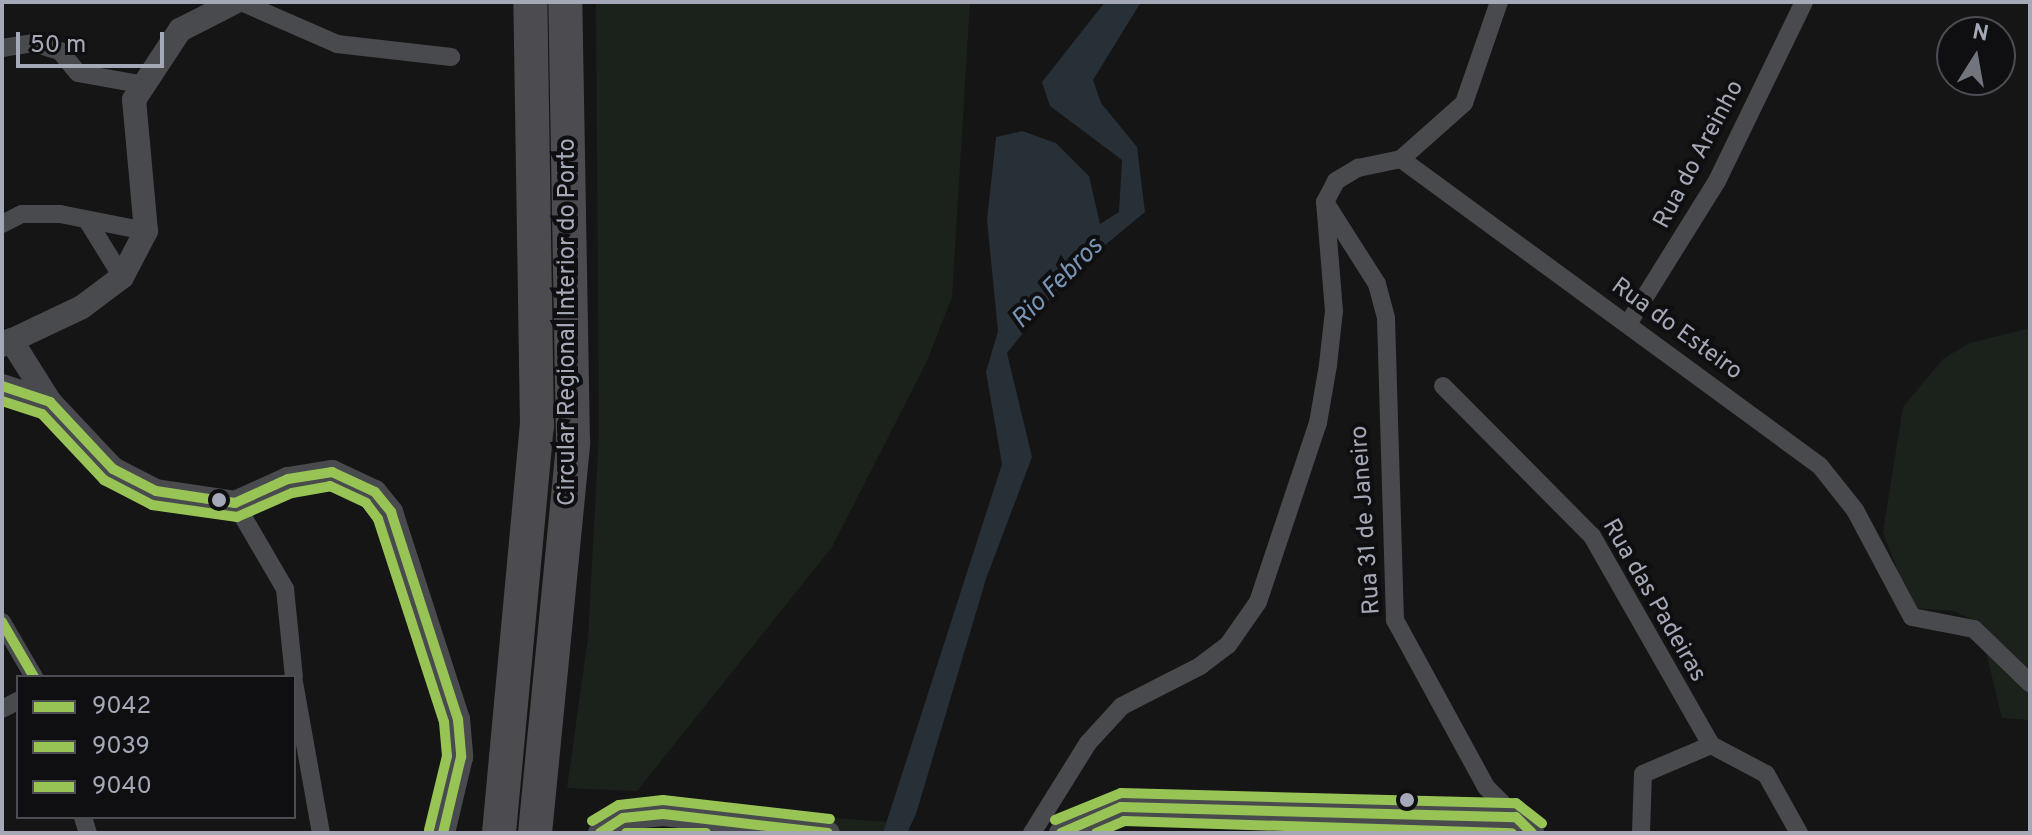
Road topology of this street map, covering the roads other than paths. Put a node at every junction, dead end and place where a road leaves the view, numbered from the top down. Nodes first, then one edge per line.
1 (238, 2) edge
2 (530, 2) edge
3 (565, 2) edge
4 (1499, 2) edge
5 (1804, 2) edge
6 (2, 48) edge
7 (451, 57) dead end
8 (144, 85) junction
9 (1401, 159) junction
10 (1325, 202) junction
11 (87, 220) junction
12 (2, 224) edge
13 (146, 231) junction
14 (122, 277) junction
15 (1628, 324) junction
16 (7, 343) edge
17 (2, 386) edge
18 (1443, 386) dead end
19 (50, 402) junction
20 (235, 503) junction
21 (2, 622) edge
22 (33, 675) edge
23 (294, 675) edge
24 (2030, 683) edge
25 (296, 690) edge
26 (1711, 745) junction
27 (1524, 825) edge
28 (499, 830) edge
29 (535, 830) edge
30 (321, 833) edge
31 (443, 833) edge
32 (600, 833) edge
33 (828, 833) edge
34 (1032, 833) edge
35 (1061, 833) edge
36 (1641, 833) edge
37 (1799, 833) edge

1 - 7 street
1 - 8 street
2 - 28 highway, Circular Regional Interior do Porto
3 - 29 highway, Circular Regional Interior do Porto
4 - 9 street
5 - 15 street, Rua do Areinho
6 - 8 street
8 - 13 street
9 - 10 street
9 - 15 street, Rua do Esteiro
10 - 27 street, Rua 31 de Janeiro
10 - 34 street
11 - 12 street
11 - 13 street
11 - 14 street
13 - 14 street
14 - 16 street
15 - 24 street, Rua do Esteiro
16 - 19 street
17 - 19 street
18 - 26 street, Rua das Padeiras
19 - 20 street
20 - 23 street
20 - 31 street
21 - 22 street
25 - 30 street
26 - 36 street
26 - 37 street
27 - 35 street
32 - 33 street

